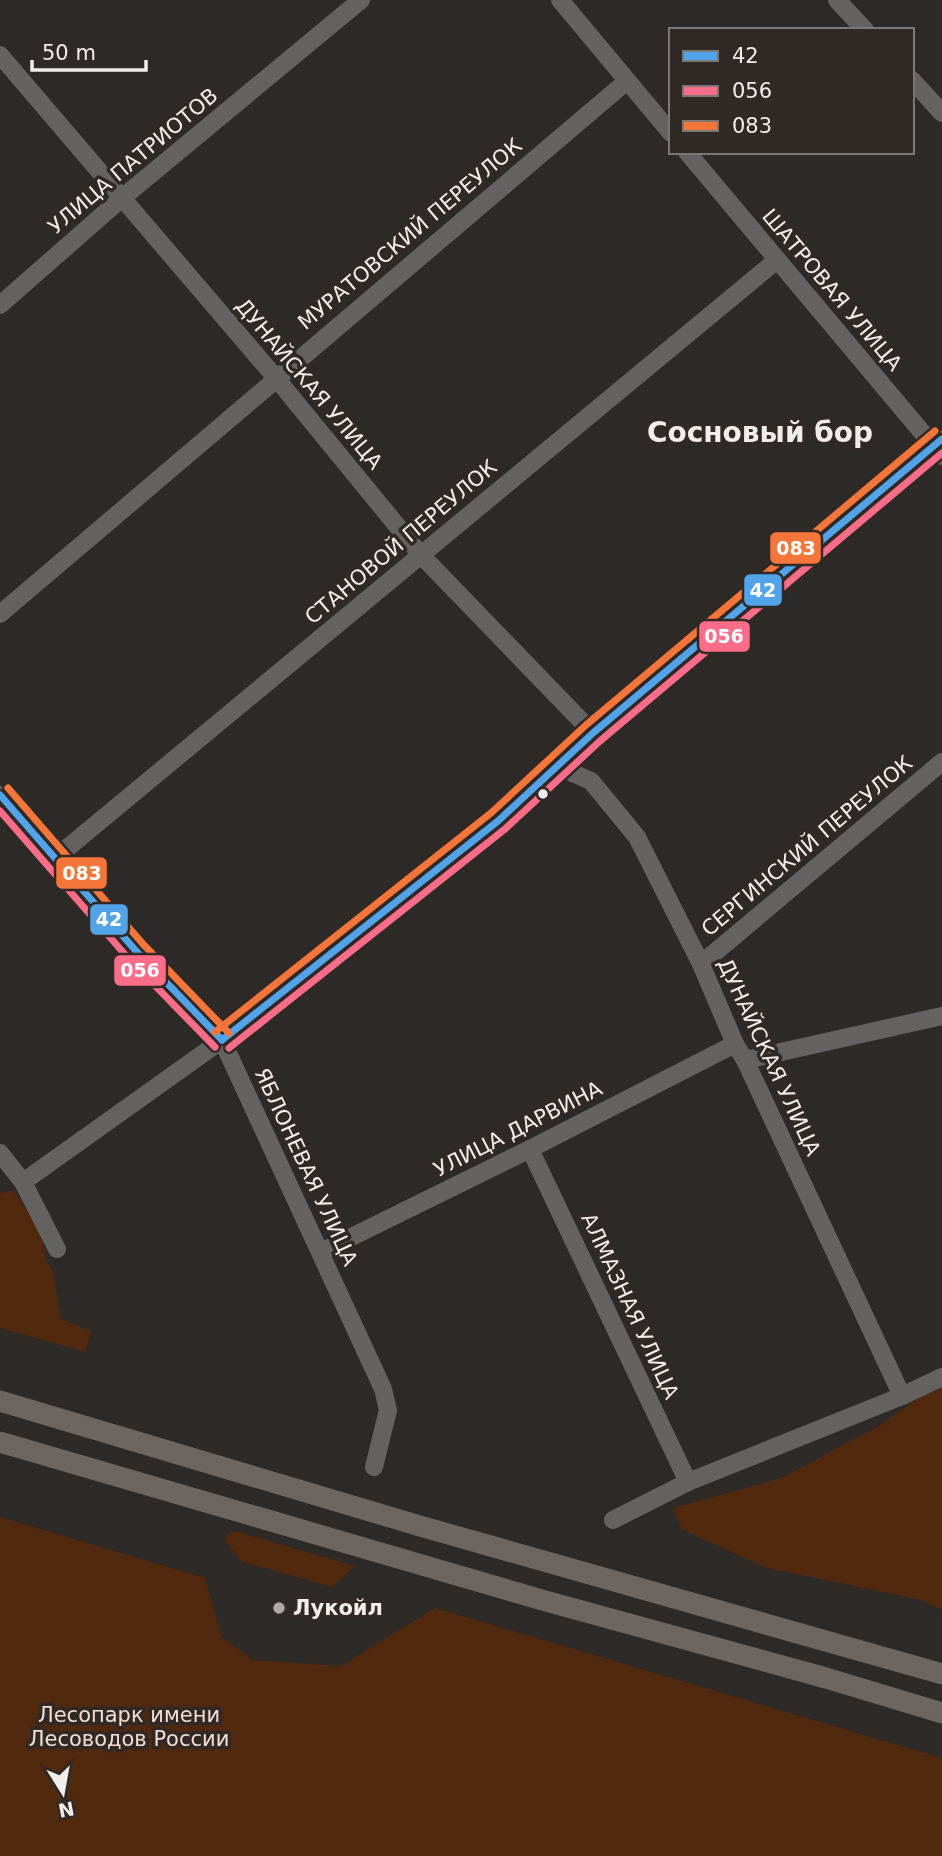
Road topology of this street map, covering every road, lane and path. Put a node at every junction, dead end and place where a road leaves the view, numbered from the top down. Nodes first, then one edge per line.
1 (360, 0) edge
2 (559, 0) edge
3 (837, 0) edge
4 (863, 28) edge
5 (0, 55) edge
6 (627, 81) junction
7 (914, 82) edge
8 (942, 113) edge
9 (669, 131) edge
10 (689, 154) edge
11 (122, 198) junction
12 (777, 260) junction
13 (0, 305) edge
14 (276, 378) junction
15 (939, 447) edge
16 (421, 555) junction
17 (0, 614) edge
18 (593, 733) junction
19 (942, 762) edge
20 (559, 767) junction
21 (0, 795) edge
22 (54, 859) junction
23 (701, 964) junction
24 (942, 1016) edge
25 (222, 1040) junction
26 (735, 1044) junction
27 (745, 1060) junction
28 (530, 1149) junction
29 (0, 1153) edge
30 (23, 1182) junction
31 (57, 1249) dead end
32 (321, 1252) junction
33 (942, 1377) edge
34 (902, 1396) junction
35 (0, 1401) edge
36 (0, 1442) edge
37 (374, 1467) dead end
38 (688, 1482) junction
39 (613, 1520) dead end
40 (942, 1674) edge
41 (942, 1713) edge

1 - 11 street, УЛИЦА ПАТРИОТОВ
2 - 6 street
3 - 4 street
5 - 11 street, ДУНАЙСКАЯ УЛИЦА
6 - 9 street
6 - 14 street, МУРАТОВСКИЙ ПЕРЕУЛОК
7 - 8 street
10 - 12 street, ШАТРОВАЯ УЛИЦА
11 - 13 street, УЛИЦА ПАТРИОТОВ
11 - 14 street, ДУНАЙСКАЯ УЛИЦА
12 - 15 street, ШАТРОВАЯ УЛИЦА
12 - 16 street, СТАНОВОЙ ПЕРЕУЛОК
14 - 16 street, ДУНАЙСКАЯ УЛИЦА
14 - 17 street, МУРАТОВСКИЙ ПЕРЕУЛОК
15 - 18 street
16 - 18 street, ДУНАЙСКАЯ УЛИЦА
16 - 22 street, СТАНОВОЙ ПЕРЕУЛОК
18 - 20 street
19 - 23 street, СЕРГИНСКИЙ ПЕРЕУЛОК
20 - 23 street, ДУНАЙСКАЯ УЛИЦА
20 - 25 street
21 - 22 street, ЯБЛОНЕВАЯ УЛИЦА
22 - 25 street, ЯБЛОНЕВАЯ УЛИЦА
23 - 26 street, ДУНАЙСКАЯ УЛИЦА
24 - 27 street
25 - 30 street
25 - 32 street, ЯБЛОНЕВАЯ УЛИЦА
26 - 27 street, ДУНАЙСКАЯ УЛИЦА
26 - 28 street, УЛИЦА ДАРВИНА
27 - 34 street, ДУНАЙСКАЯ УЛИЦА
28 - 32 street, УЛИЦА ДАРВИНА
28 - 38 street, АЛМАЗНАЯ УЛИЦА
29 - 30 street
30 - 31 street
32 - 37 street, ЯБЛОНЕВАЯ УЛИЦА
33 - 34 street
34 - 38 street
35 - 40 main road
36 - 41 main road
38 - 39 street

